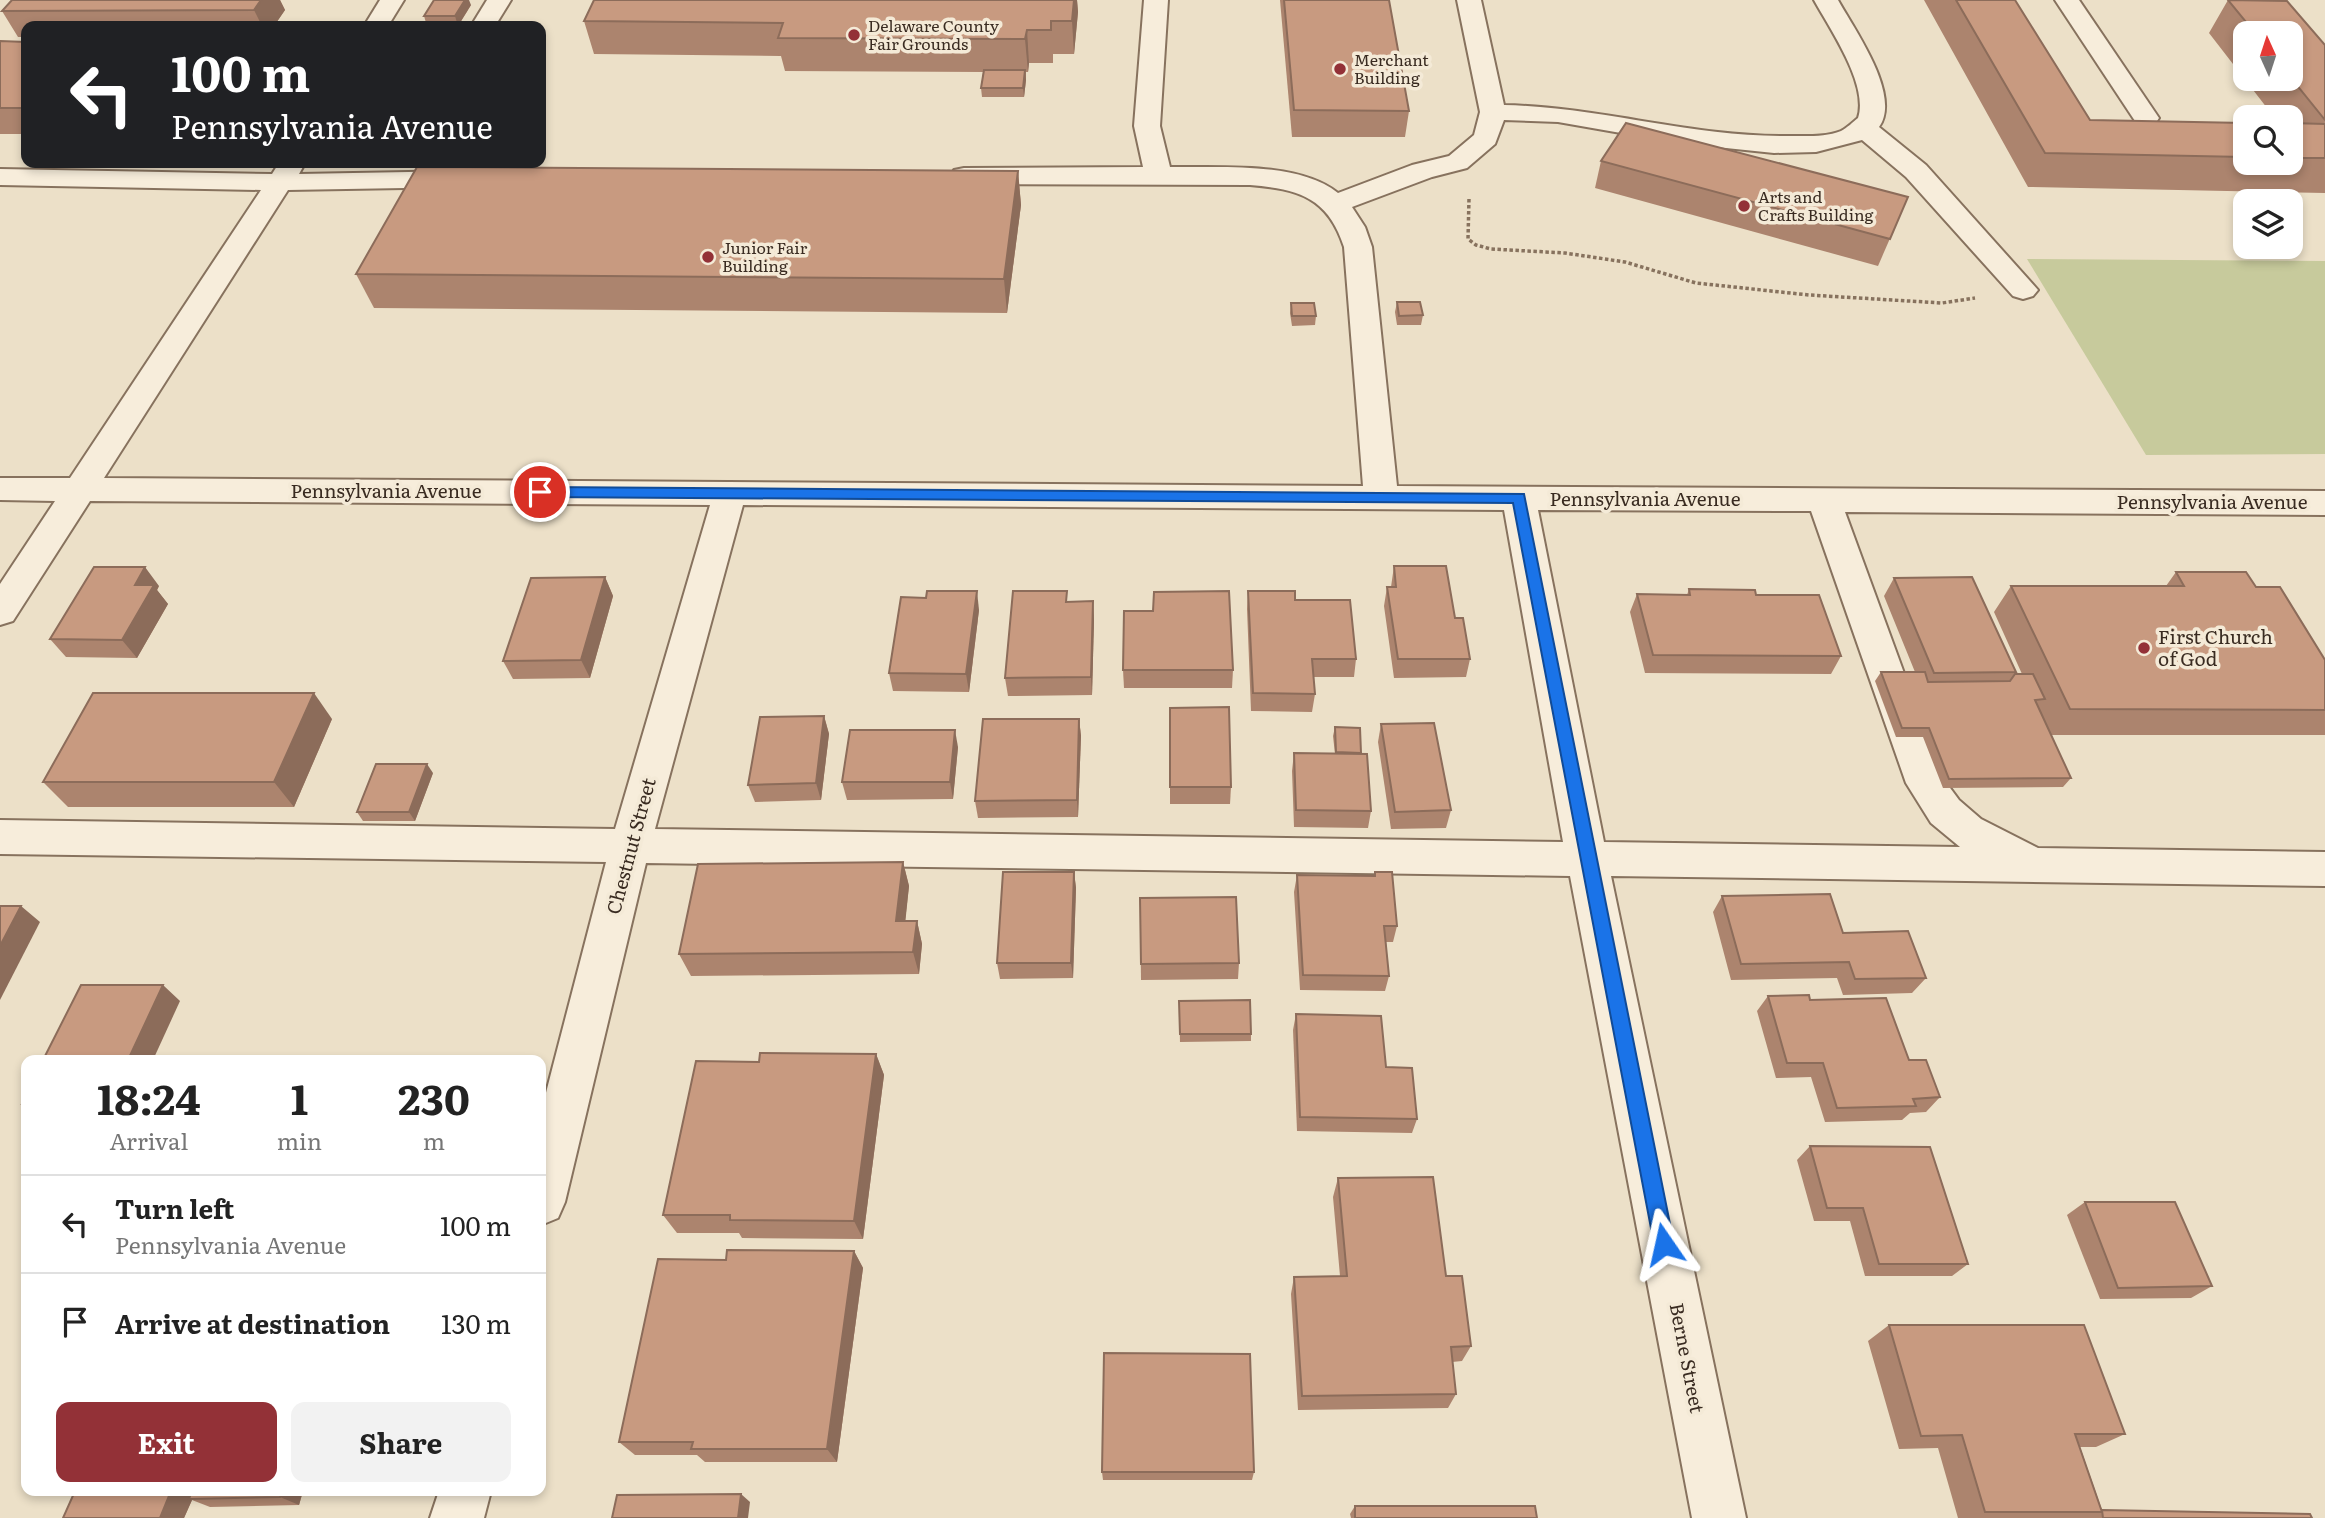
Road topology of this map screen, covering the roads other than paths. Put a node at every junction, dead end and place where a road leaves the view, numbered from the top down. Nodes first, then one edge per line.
1 (392, 0) edge
2 (499, 0) edge
3 (1156, 0) edge
4 (1469, 0) edge
5 (1826, 0) edge
6 (2067, 0) edge
7 (379, 21) edge
8 (486, 21) edge
9 (1493, 112) junction
10 (2146, 118) edge
11 (1863, 127) junction
12 (402, 171) edge
13 (286, 173) edge
14 (1158, 175) junction
15 (942, 176) edge
16 (0, 177) edge
17 (495, 179) edge
18 (1335, 204) junction
19 (2022, 290) road end
20 (0, 489) edge
21 (81, 489) junction
22 (730, 493) junction
23 (1381, 497) junction
24 (1519, 498) junction
25 (1824, 500) junction
26 (2325, 503) edge
27 (0, 612) edge
28 (0, 837) edge
29 (629, 846) junction
30 (1587, 860) junction
31 (2035, 864) junction
32 (2325, 869) edge
33 (546, 1182) edge
34 (464, 1496) edge
35 (457, 1518) edge
36 (1719, 1518) edge

1 - 7 street
2 - 8 street
3 - 14 street
4 - 9 street
5 - 11 street
6 - 10 street
9 - 11 street
9 - 18 street
11 - 19 street
12 - 13 street
12 - 17 street
13 - 16 street
13 - 21 street
14 - 15 street
14 - 18 street
18 - 23 street
20 - 21 street, Pennsylvania Avenue
21 - 22 street, Pennsylvania Avenue
21 - 27 street
22 - 23 street, Pennsylvania Avenue
22 - 29 street, Chestnut Street
23 - 24 street, Pennsylvania Avenue
24 - 25 street, Pennsylvania Avenue
24 - 30 street, Berne Street
25 - 26 street, Pennsylvania Avenue
25 - 31 street
28 - 29 street
29 - 30 street
29 - 33 street, Chestnut Street
30 - 31 street
30 - 36 street, Berne Street
31 - 32 street
34 - 35 street

